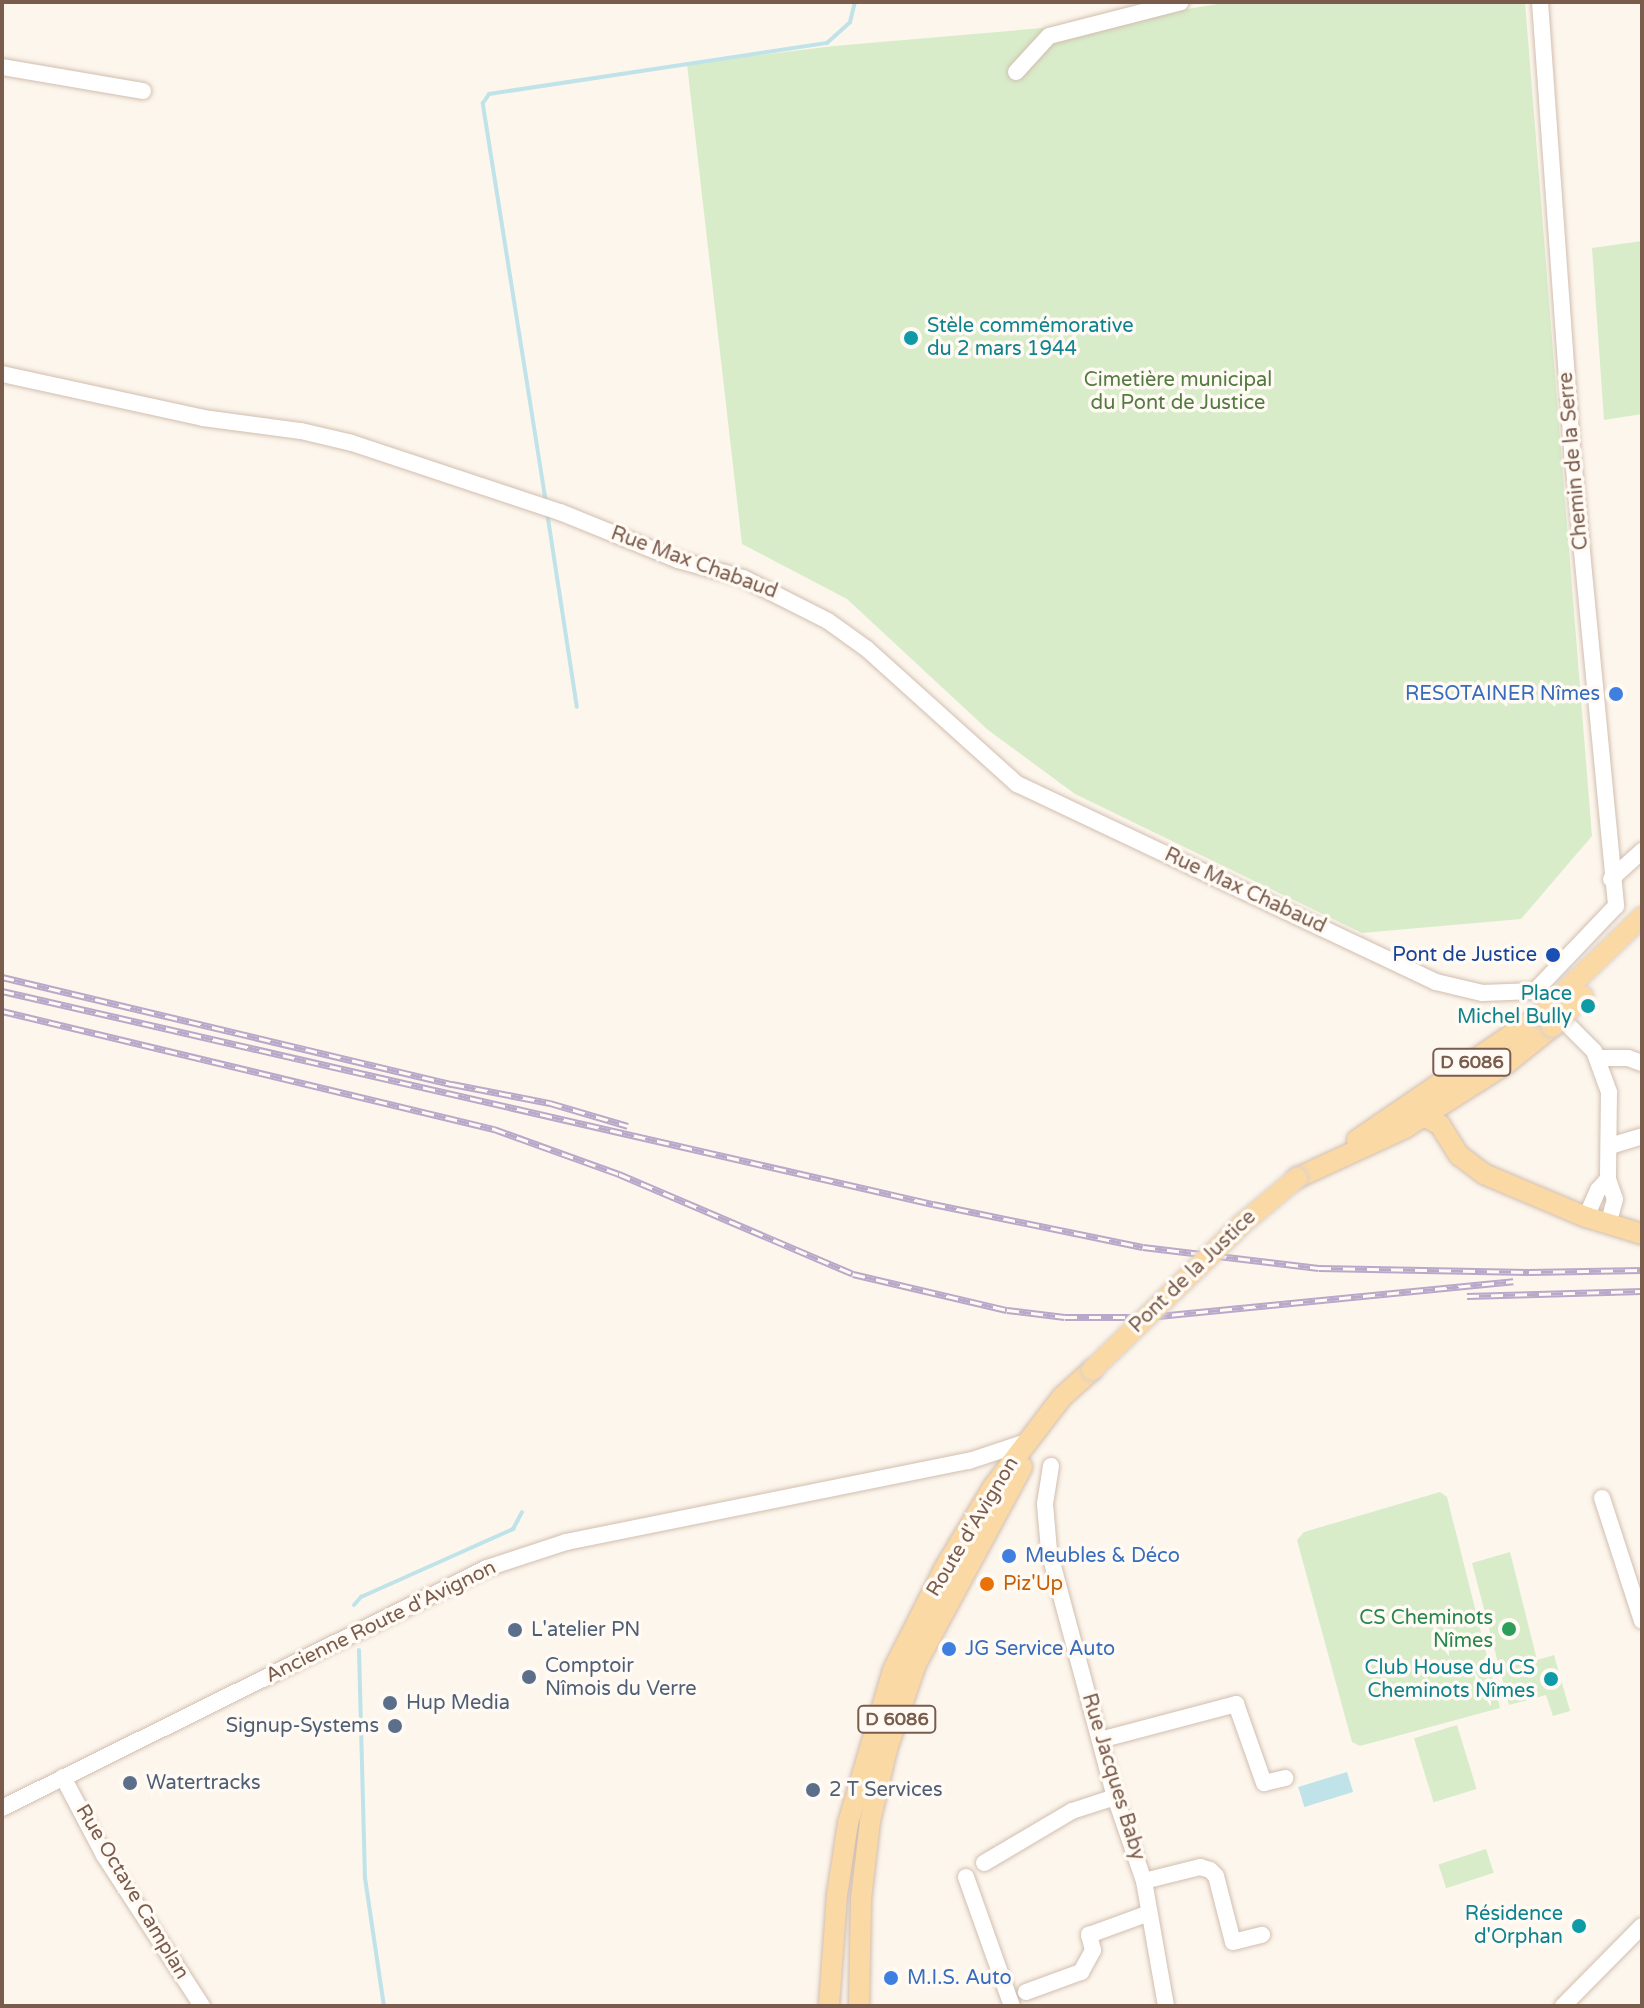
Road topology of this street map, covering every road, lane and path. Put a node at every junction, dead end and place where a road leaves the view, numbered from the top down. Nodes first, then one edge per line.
1 (1181, 2) edge
2 (1540, 2) edge
3 (2, 67) edge
4 (1016, 72) dead end
5 (143, 91) dead end
6 (2, 374) edge
7 (1642, 851) edge
8 (1611, 879) junction
9 (1616, 906) junction
10 (1642, 917) edge
11 (1642, 926) edge
12 (1642, 935) edge
13 (1535, 991) junction
14 (1546, 1021) junction
15 (1598, 1058) junction
16 (1642, 1063) edge
17 (1405, 1107) junction
18 (1426, 1116) junction
19 (1642, 1136) edge
20 (1610, 1146) junction
21 (1297, 1178) junction
22 (1608, 1179) junction
23 (1586, 1217) junction
24 (1608, 1225) junction
25 (1642, 1234) edge
26 (1092, 1370) junction
27 (1026, 1442) junction
28 (969, 1461) junction
29 (1051, 1466) dead end
30 (993, 1487) junction
31 (1602, 1498) dead end
32 (1642, 1621) edge
33 (1100, 1740) junction
34 (63, 1777) junction
35 (1285, 1778) dead end
36 (1115, 1797) junction
37 (2, 1808) edge
38 (984, 1863) dead end
39 (966, 1877) dead end
40 (1144, 1881) junction
41 (1149, 1913) junction
42 (1642, 1926) edge
43 (1262, 1935) dead end
44 (1026, 1992) dead end
45 (202, 2006) edge
46 (829, 2006) edge
47 (859, 2006) edge
48 (1012, 2006) edge
49 (1166, 2006) edge
50 (1563, 2006) edge

1 - 4 street
2 - 8 street, Chemin de la Serre
3 - 5 street
6 - 13 street, Rue Max Chabaud
7 - 8 street
8 - 9 street, Chemin de la Serre
9 - 11 street
9 - 13 street
10 - 14 main road, D 6086, bridge
12 - 14 main road, D 6086, bridge
13 - 15 street
14 - 17 main road, D 6086
14 - 18 main road, D 6086
15 - 16 street
15 - 20 street
17 - 18 main road
17 - 21 main road, D 6086
18 - 21 main road, D 6086
18 - 23 main road
19 - 20 street
20 - 22 street
21 - 26 main road, Pont de la Justice / D 6086, bridge
22 - 23 street
22 - 24 street
23 - 24 main road
24 - 25 main road
26 - 27 main road, Route d'Avignon / D 6086
26 - 47 main road, Route d'Avignon / D 6086
27 - 28 street, Ancienne Route d'Avignon
27 - 30 main road, Route d'Avignon / D 6086
28 - 30 street
28 - 34 street, Ancienne Route d'Avignon
29 - 33 street, Rue Jacques Baby
30 - 46 main road, Route d'Avignon / D 6086
31 - 32 street
33 - 35 street
33 - 36 street, Rue Jacques Baby
34 - 37 street, Ancienne Route d'Avignon
34 - 45 street, Rue Octave Camplan
36 - 38 street
36 - 40 street, Rue Jacques Baby
39 - 48 street
40 - 41 street, Rue Jacques Baby
40 - 43 street
41 - 44 street
41 - 49 street, Rue Jacques Baby
42 - 50 street

